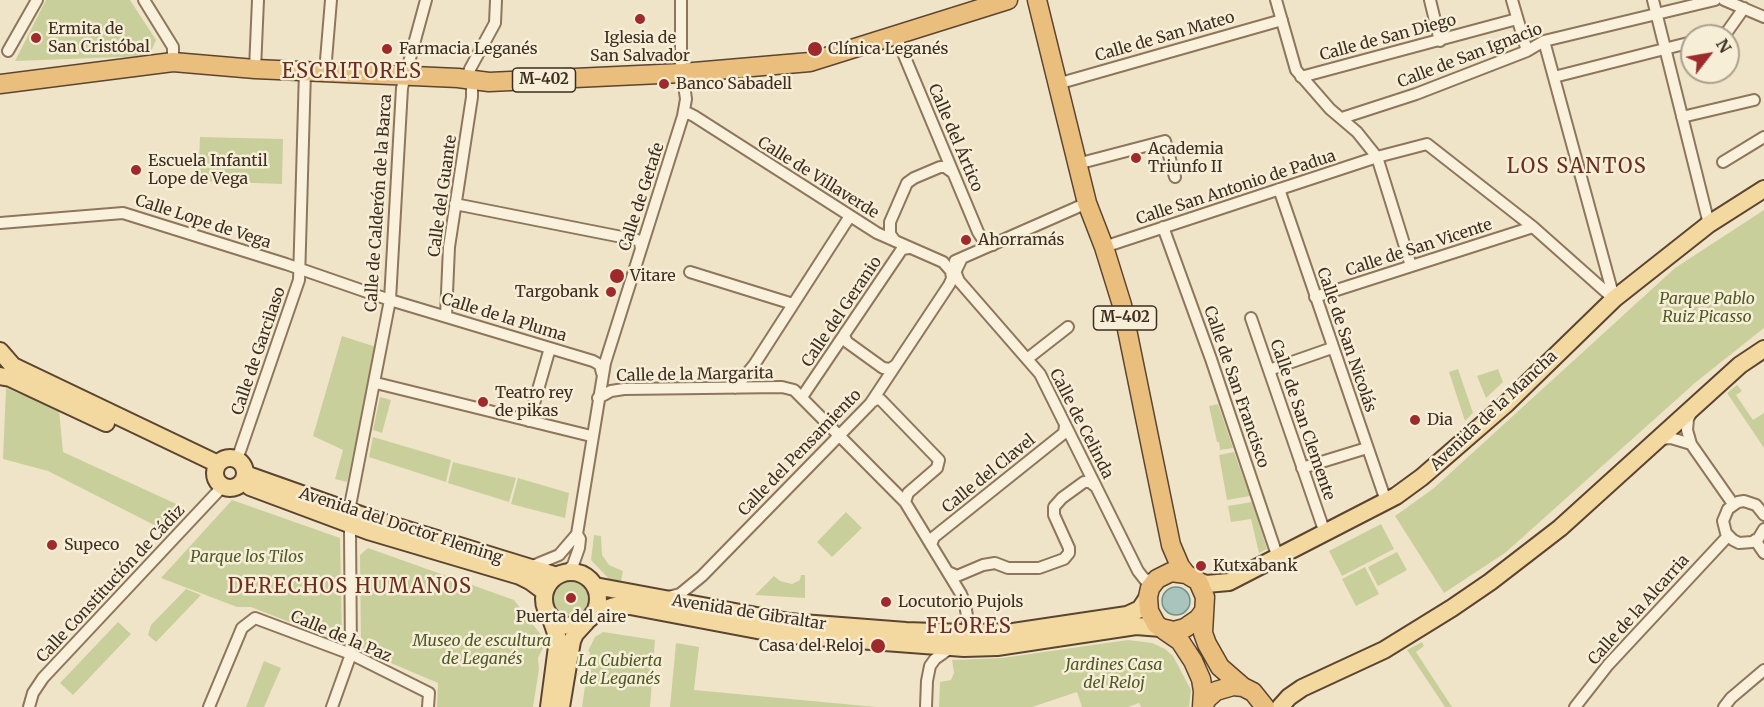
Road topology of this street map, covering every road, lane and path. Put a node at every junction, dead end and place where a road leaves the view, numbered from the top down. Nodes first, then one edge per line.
1 (37, 0) edge
2 (144, 0) edge
3 (258, 0) edge
4 (331, 0) edge
5 (426, 0) edge
6 (496, 0) edge
7 (681, 0) edge
8 (1008, 0) edge
9 (1037, 0) edge
10 (1276, 0) edge
11 (1430, 0) edge
12 (1512, 0) edge
13 (1653, 0) edge
14 (1715, 0) edge
15 (1724, 0) edge
16 (1744, 8) junction
17 (1657, 14) junction
18 (1764, 17) edge
19 (1517, 19) junction
20 (1282, 20) junction
21 (1733, 24) edge
22 (896, 36) junction
23 (1440, 41) junction
24 (1544, 41) junction
25 (1680, 45) edge
26 (1665, 49) junction
27 (8, 51) dead end
28 (1527, 51) junction
29 (173, 62) junction
30 (255, 69) junction
31 (305, 71) junction
32 (325, 72) junction
33 (682, 74) junction
34 (407, 75) junction
35 (1301, 77) junction
36 (1554, 77) junction
37 (470, 80) junction
38 (0, 84) edge
39 (1057, 84) junction
40 (1755, 100) dead end
41 (683, 116) junction
42 (1682, 117) junction
43 (1342, 118) junction
44 (1764, 137) edge
45 (1377, 157) junction
46 (1723, 162) dead end
47 (1077, 164) junction
48 (952, 172) junction
49 (1175, 177) dead end
50 (1279, 189) junction
51 (1764, 189) edge
52 (1087, 203) junction
53 (455, 204) junction
54 (850, 216) junction
55 (0, 223) edge
56 (1709, 224) junction
57 (1163, 227) junction
58 (1533, 227) junction
59 (895, 240) junction
60 (993, 245) junction
61 (1104, 247) junction
62 (909, 248) junction
63 (641, 249) junction
64 (961, 260) junction
65 (941, 261) junction
66 (1605, 265) junction
67 (1411, 266) junction
68 (299, 270) junction
69 (690, 272) dead end
70 (1588, 276) junction
71 (952, 279) junction
72 (1315, 297) junction
73 (1614, 299) junction
74 (390, 300) junction
75 (793, 304) junction
76 (446, 316) junction
77 (1251, 318) dead end
78 (1068, 327) dead end
79 (845, 333) junction
80 (550, 348) junction
81 (1332, 348) junction
82 (1764, 349) edge
83 (1, 352) edge
84 (1027, 359) junction
85 (754, 365) junction
86 (896, 365) junction
87 (1269, 370) junction
88 (602, 373) junction
89 (0, 374) edge
90 (376, 383) junction
91 (735, 388) junction
92 (798, 394) junction
93 (598, 398) junction
94 (872, 402) junction
95 (1695, 406) junction
96 (529, 421) junction
97 (1065, 426) junction
98 (591, 436) junction
99 (840, 436) junction
100 (1658, 440) junction
101 (1691, 444) junction
102 (1367, 448) junction
103 (236, 459) junction
104 (1302, 468) junction
105 (219, 474) junction
106 (243, 479) junction
107 (1095, 486) junction
108 (1386, 501) junction
109 (905, 502) junction
110 (1732, 504) junction
111 (1760, 504) edge
112 (1764, 514) edge
113 (350, 518) junction
114 (1764, 529) edge
115 (1325, 533) junction
116 (577, 534) junction
117 (1728, 536) junction
118 (1755, 540) junction
119 (931, 545) junction
120 (1172, 545) junction
121 (1764, 553) edge
122 (1278, 558) junction
123 (529, 567) junction
124 (948, 572) junction
125 (561, 574) junction
126 (1192, 577) junction
127 (1159, 578) junction
128 (595, 586) junction
129 (545, 592) junction
130 (1148, 597) junction
131 (659, 599) junction
132 (1204, 611) junction
133 (550, 616) junction
134 (590, 618) junction
135 (1163, 629) junction
136 (979, 633) junction
137 (913, 645) junction
138 (953, 647) junction
139 (351, 654) junction
140 (930, 666) junction
141 (1764, 670) edge
142 (1243, 687) junction
143 (29, 707) edge
144 (208, 707) edge
145 (332, 707) edge
146 (428, 707) edge
147 (549, 707) edge
148 (561, 707) edge
149 (926, 707) edge
150 (1203, 707) edge
151 (1265, 707) edge
152 (1280, 707) edge
153 (1575, 707) edge
154 (1724, 707) edge

1 - 27 street
2 - 29 street
3 - 30 street
4 - 32 street
5 - 34 street, Calle de Calderón de la Barca
6 - 37 street
7 - 33 street, Calle de Getafe
8 - 22 highway
9 - 39 highway, M-402
10 - 20 street
11 - 23 street
12 - 19 street
13 - 17 street
14 - 17 street, Calle de San Ignacio
15 - 16 street
16 - 18 street
16 - 21 street
17 - 24 street, Calle de San Ignacio
17 - 26 street
19 - 23 street, Calle de San Diego
19 - 28 street
20 - 35 street
20 - 39 street, Calle de San Mateo
22 - 33 highway
22 - 48 street, Calle del Ártico
23 - 35 street, Calle de San Diego
24 - 28 street, Calle de San Ignacio
24 - 36 street
25 - 26 street
26 - 36 street
26 - 42 street
28 - 43 street, Calle de San Ignacio
29 - 30 highway, M-402
29 - 38 highway, M-402
30 - 31 highway, M-402
31 - 32 highway, M-402
31 - 68 street, Calle de Garcilaso
32 - 34 highway, M-402
33 - 37 highway, M-402
33 - 41 street, Calle de Getafe
34 - 37 highway, M-402
34 - 74 street, Calle de Calderón de la Barca
35 - 43 street
36 - 66 street
37 - 53 street, Calle del Guante
39 - 47 highway, M-402
40 - 42 street
41 - 54 street, Calle de Villaverde
41 - 63 street, Calle de Getafe
42 - 56 street
43 - 45 street
44 - 46 street
45 - 50 street, Calle San Antonio de Padua
45 - 58 street, Calle San Antonio de Padua
45 - 67 street
47 - 49 street
47 - 52 highway, M-402
48 - 59 street
48 - 60 street, Calle del Ártico
50 - 57 street, Calle San Antonio de Padua
50 - 72 street, Calle de San Nicolás
51 - 56 main road, Avenida de la Mancha
52 - 60 street, Calle de Villaverde
52 - 61 highway, M-402
53 - 63 street
53 - 76 street, Calle del Guante
54 - 59 street, Calle de Villaverde
54 - 75 street
55 - 68 street, Calle Lope de Vega
56 - 73 main road, Avenida de la Mancha
57 - 61 street, Calle San Antonio de Padua
57 - 122 street, Calle de San Francisco
58 - 67 street, Calle de San Vicente
58 - 70 street
59 - 62 street, Calle de Villaverde
60 - 64 street, Calle de Villaverde
61 - 120 highway, M-402
62 - 65 street, Calle de Villaverde
62 - 79 street, Calle del Geranio
63 - 88 street, Calle de Getafe
64 - 65 street, Calle de Villaverde
64 - 71 street
65 - 71 street
66 - 70 street
66 - 73 street
67 - 72 street, Calle de San Vicente
68 - 74 street, Calle Lope de Vega
68 - 103 street, Calle de Garcilaso
69 - 75 street
70 - 73 street
71 - 84 street, Calle de Celinda
71 - 86 street, Calle del Pensamiento
72 - 81 street, Calle de San Nicolás
73 - 108 main road, Avenida de la Mancha
74 - 76 street, Calle de la Pluma
74 - 90 street, Calle de Calderón de la Barca
75 - 85 street
76 - 80 street, Calle de la Pluma
77 - 87 street, Calle de San Clemente
78 - 84 street
79 - 86 street
79 - 92 street, Calle del Geranio
80 - 88 street, Calle de la Pluma
80 - 96 street
81 - 87 street
81 - 102 street, Calle de San Nicolás
82 - 95 main road
83 - 89 main road
83 - 105 main road
84 - 97 street, Calle de Celinda
85 - 91 street
85 - 92 street, Calle de la Margarita
86 - 94 street, Calle del Pensamiento
87 - 104 street, Calle de San Clemente
88 - 93 street, Calle de Getafe
89 - 105 main road
90 - 96 street
90 - 113 street, Calle de Calderón de la Barca
91 - 92 street, Calle de la Margarita
91 - 93 street, Calle de la Margarita
92 - 99 street, Calle de la Margarita
93 - 98 street, Calle de Getafe
94 - 99 street, Calle del Pensamiento
94 - 109 street
95 - 100 main road
95 - 101 street
96 - 98 street
97 - 107 street, Calle de Celinda
97 - 119 street, Calle del Clavel
98 - 116 street, Calle de Getafe
99 - 109 street, Calle de la Margarita
99 - 131 street, Calle del Pensamiento
100 - 101 street
100 - 152 main road
101 - 110 street
102 - 104 street
102 - 108 street, Calle de San Nicolás
103 - 105 main road
103 - 106 main road
104 - 115 street, Calle de San Clemente
105 - 106 main road
105 - 143 street, Calle Constitución de Cádiz
106 - 113 main road, Avenida del Doctor Fleming
107 - 124 street
107 - 127 street, Calle de Celinda
108 - 115 main road, Avenida de la Mancha
109 - 119 street, Calle de la Margarita
110 - 111 street
110 - 117 street
111 - 112 street
113 - 123 main road, Avenida del Doctor Fleming
113 - 129 main road, Avenida del Doctor Fleming
113 - 139 street, Calle de Calderón de la Barca
114 - 118 street
115 - 122 main road, Avenida de la Mancha
116 - 123 street
116 - 125 street, Calle de Getafe
117 - 118 street
117 - 153 street, Calle de la Alcarria
118 - 121 street
119 - 124 street, Calle de la Margarita
120 - 126 highway
120 - 127 highway
122 - 126 main road, Avenida de la Mancha
123 - 125 main road, Avenida del Doctor Fleming
124 - 136 street, Calle de la Margarita
125 - 128 main road
125 - 129 main road
126 - 127 highway
126 - 132 highway
127 - 130 highway
128 - 131 main road, Avenida de Gibraltar
128 - 134 main road
129 - 133 main road
130 - 135 highway
130 - 136 main road, Avenida de Gibraltar
131 - 136 main road, Avenida de Gibraltar
132 - 135 highway
132 - 142 highway
133 - 134 main road
133 - 147 main road
134 - 137 main road, Avenida de Gibraltar
134 - 148 main road
135 - 138 main road, Avenida de Gibraltar
135 - 150 highway
137 - 138 main road, Avenida de Gibraltar
137 - 140 street
138 - 140 street
139 - 144 street, Calle de la Paz
139 - 145 street, Calle de Calderón de la Barca
139 - 146 street, Calle de la Paz
140 - 149 street
141 - 154 street
142 - 150 highway
142 - 151 highway

